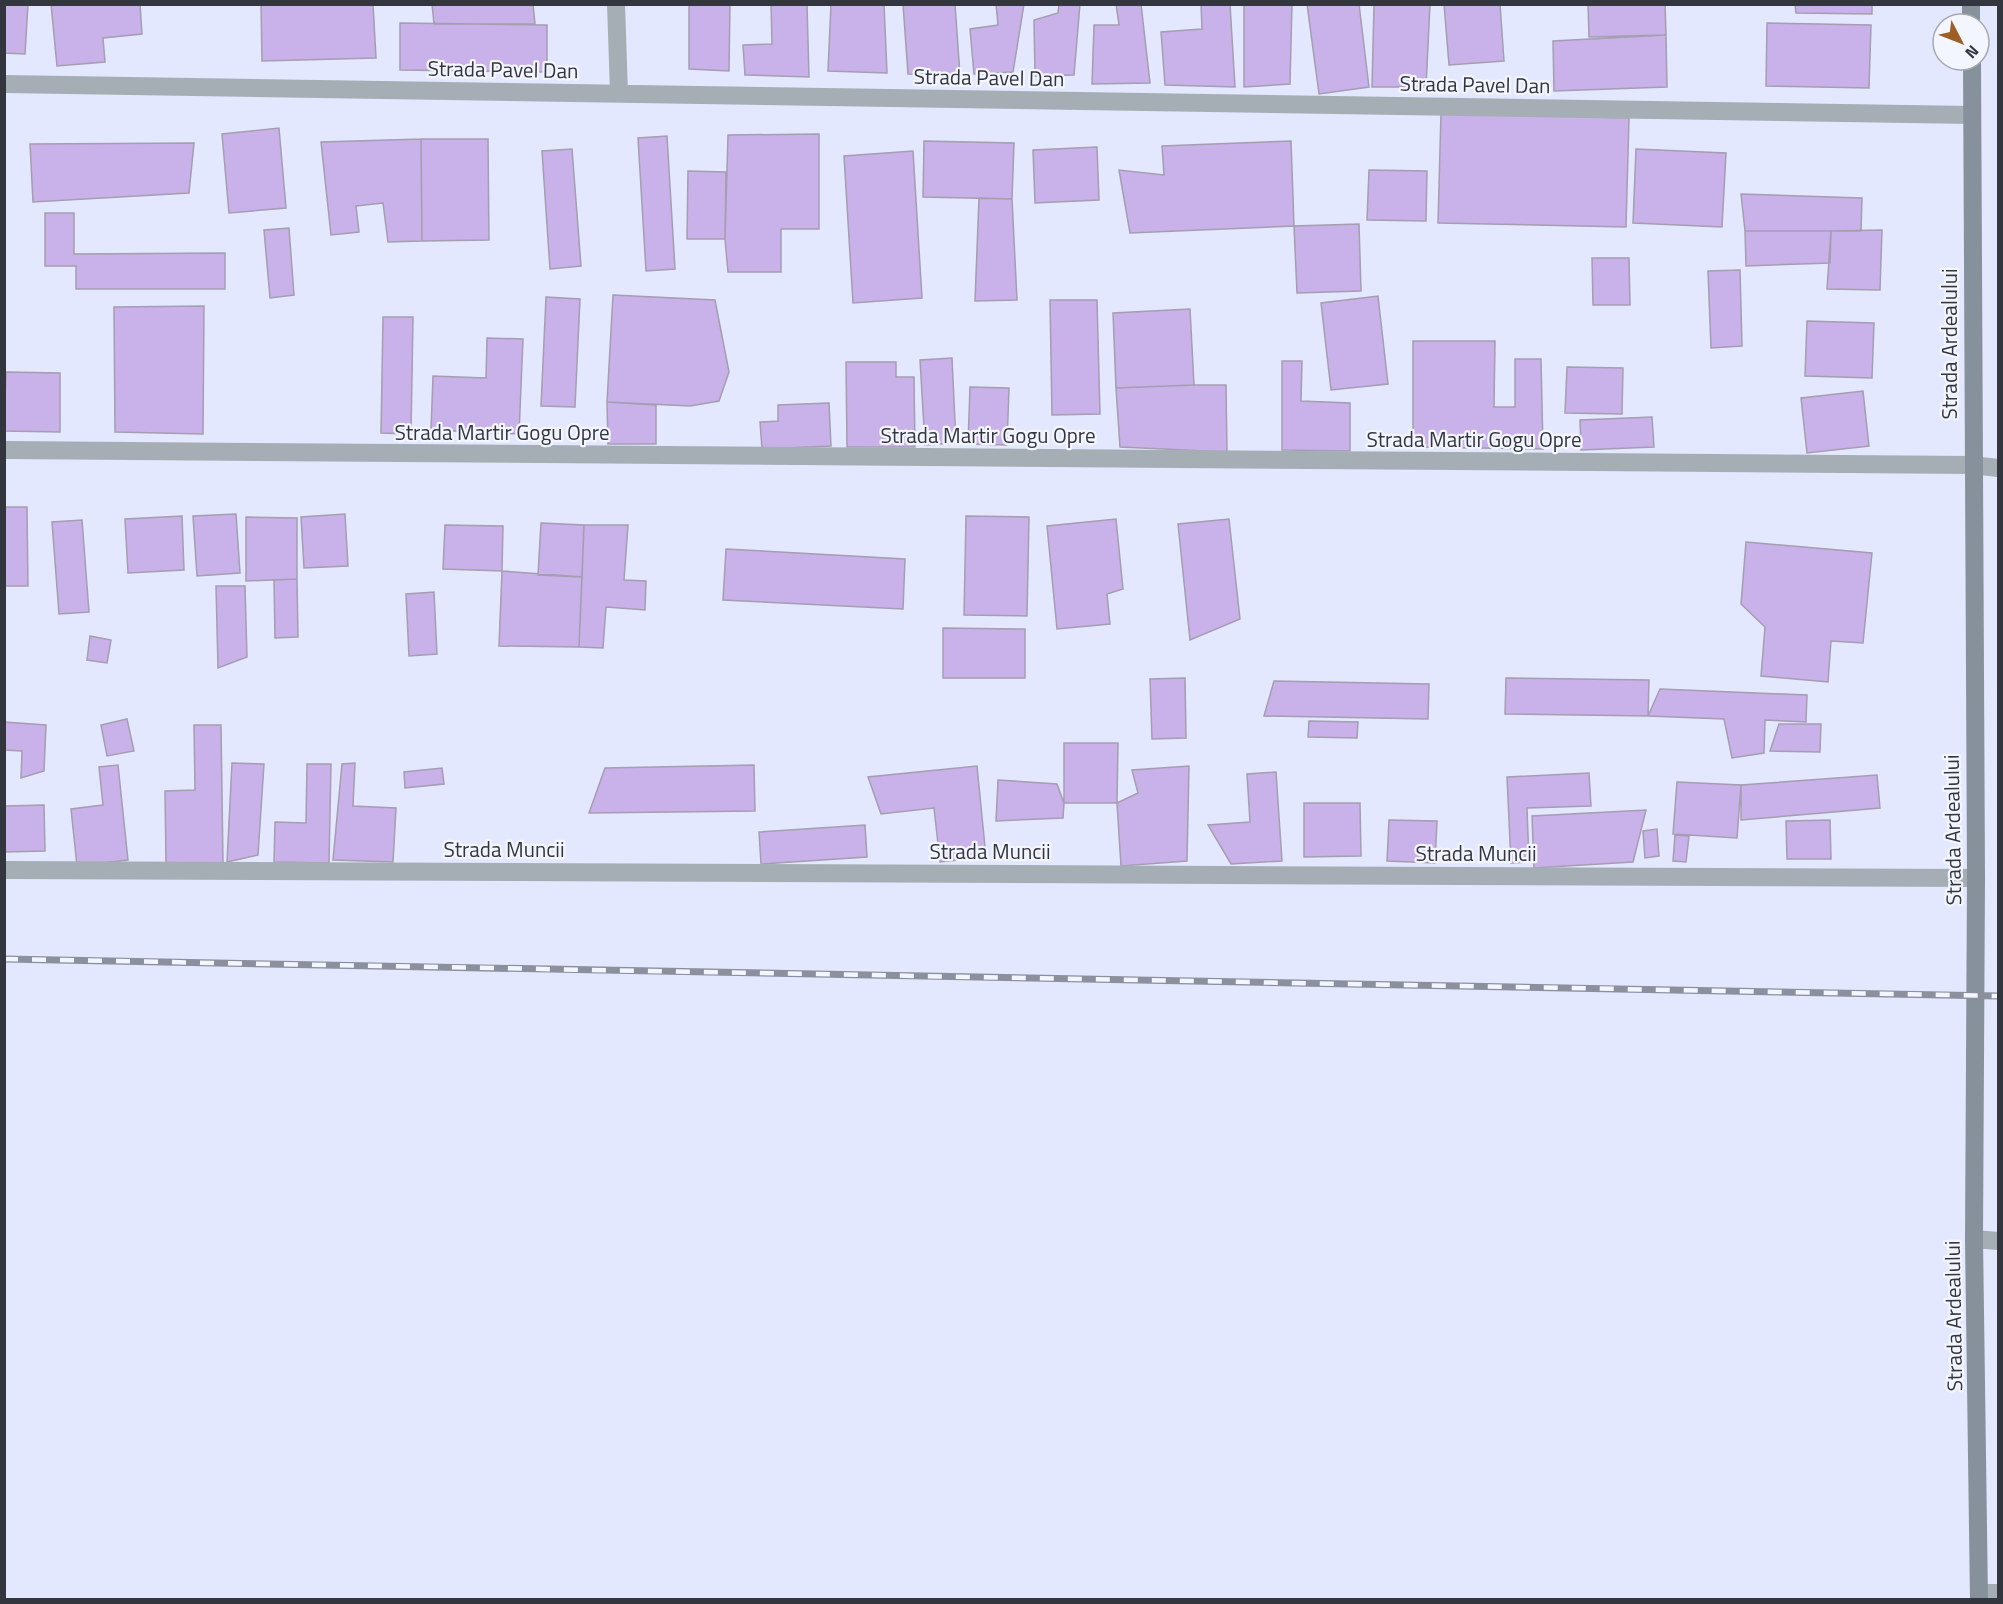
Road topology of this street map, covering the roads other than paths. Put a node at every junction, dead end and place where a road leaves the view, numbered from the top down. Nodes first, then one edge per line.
1 (616, 4) edge
2 (1972, 72) edge
3 (4, 84) edge
4 (619, 93) junction
5 (1972, 115) junction
6 (4, 450) edge
7 (1972, 465) junction
8 (1998, 468) edge
9 (4, 870) edge
10 (1976, 878) junction
11 (1974, 1239) junction
12 (1998, 1241) edge
13 (1998, 1593) edge
14 (1979, 1596) edge

1 - 4 street
2 - 5 street, Strada Ardealului
3 - 4 street, Strada Pavel Dan
4 - 5 street, Strada Pavel Dan
5 - 7 street, Strada Ardealului
6 - 7 street, Strada Martir Gogu Opre
7 - 8 street, Strada Martir Gogu Opre
7 - 10 street, Strada Ardealului
9 - 10 street, Strada Muncii
10 - 11 street, Strada Ardealului
11 - 12 street
11 - 14 street, Strada Ardealului
13 - 14 street

